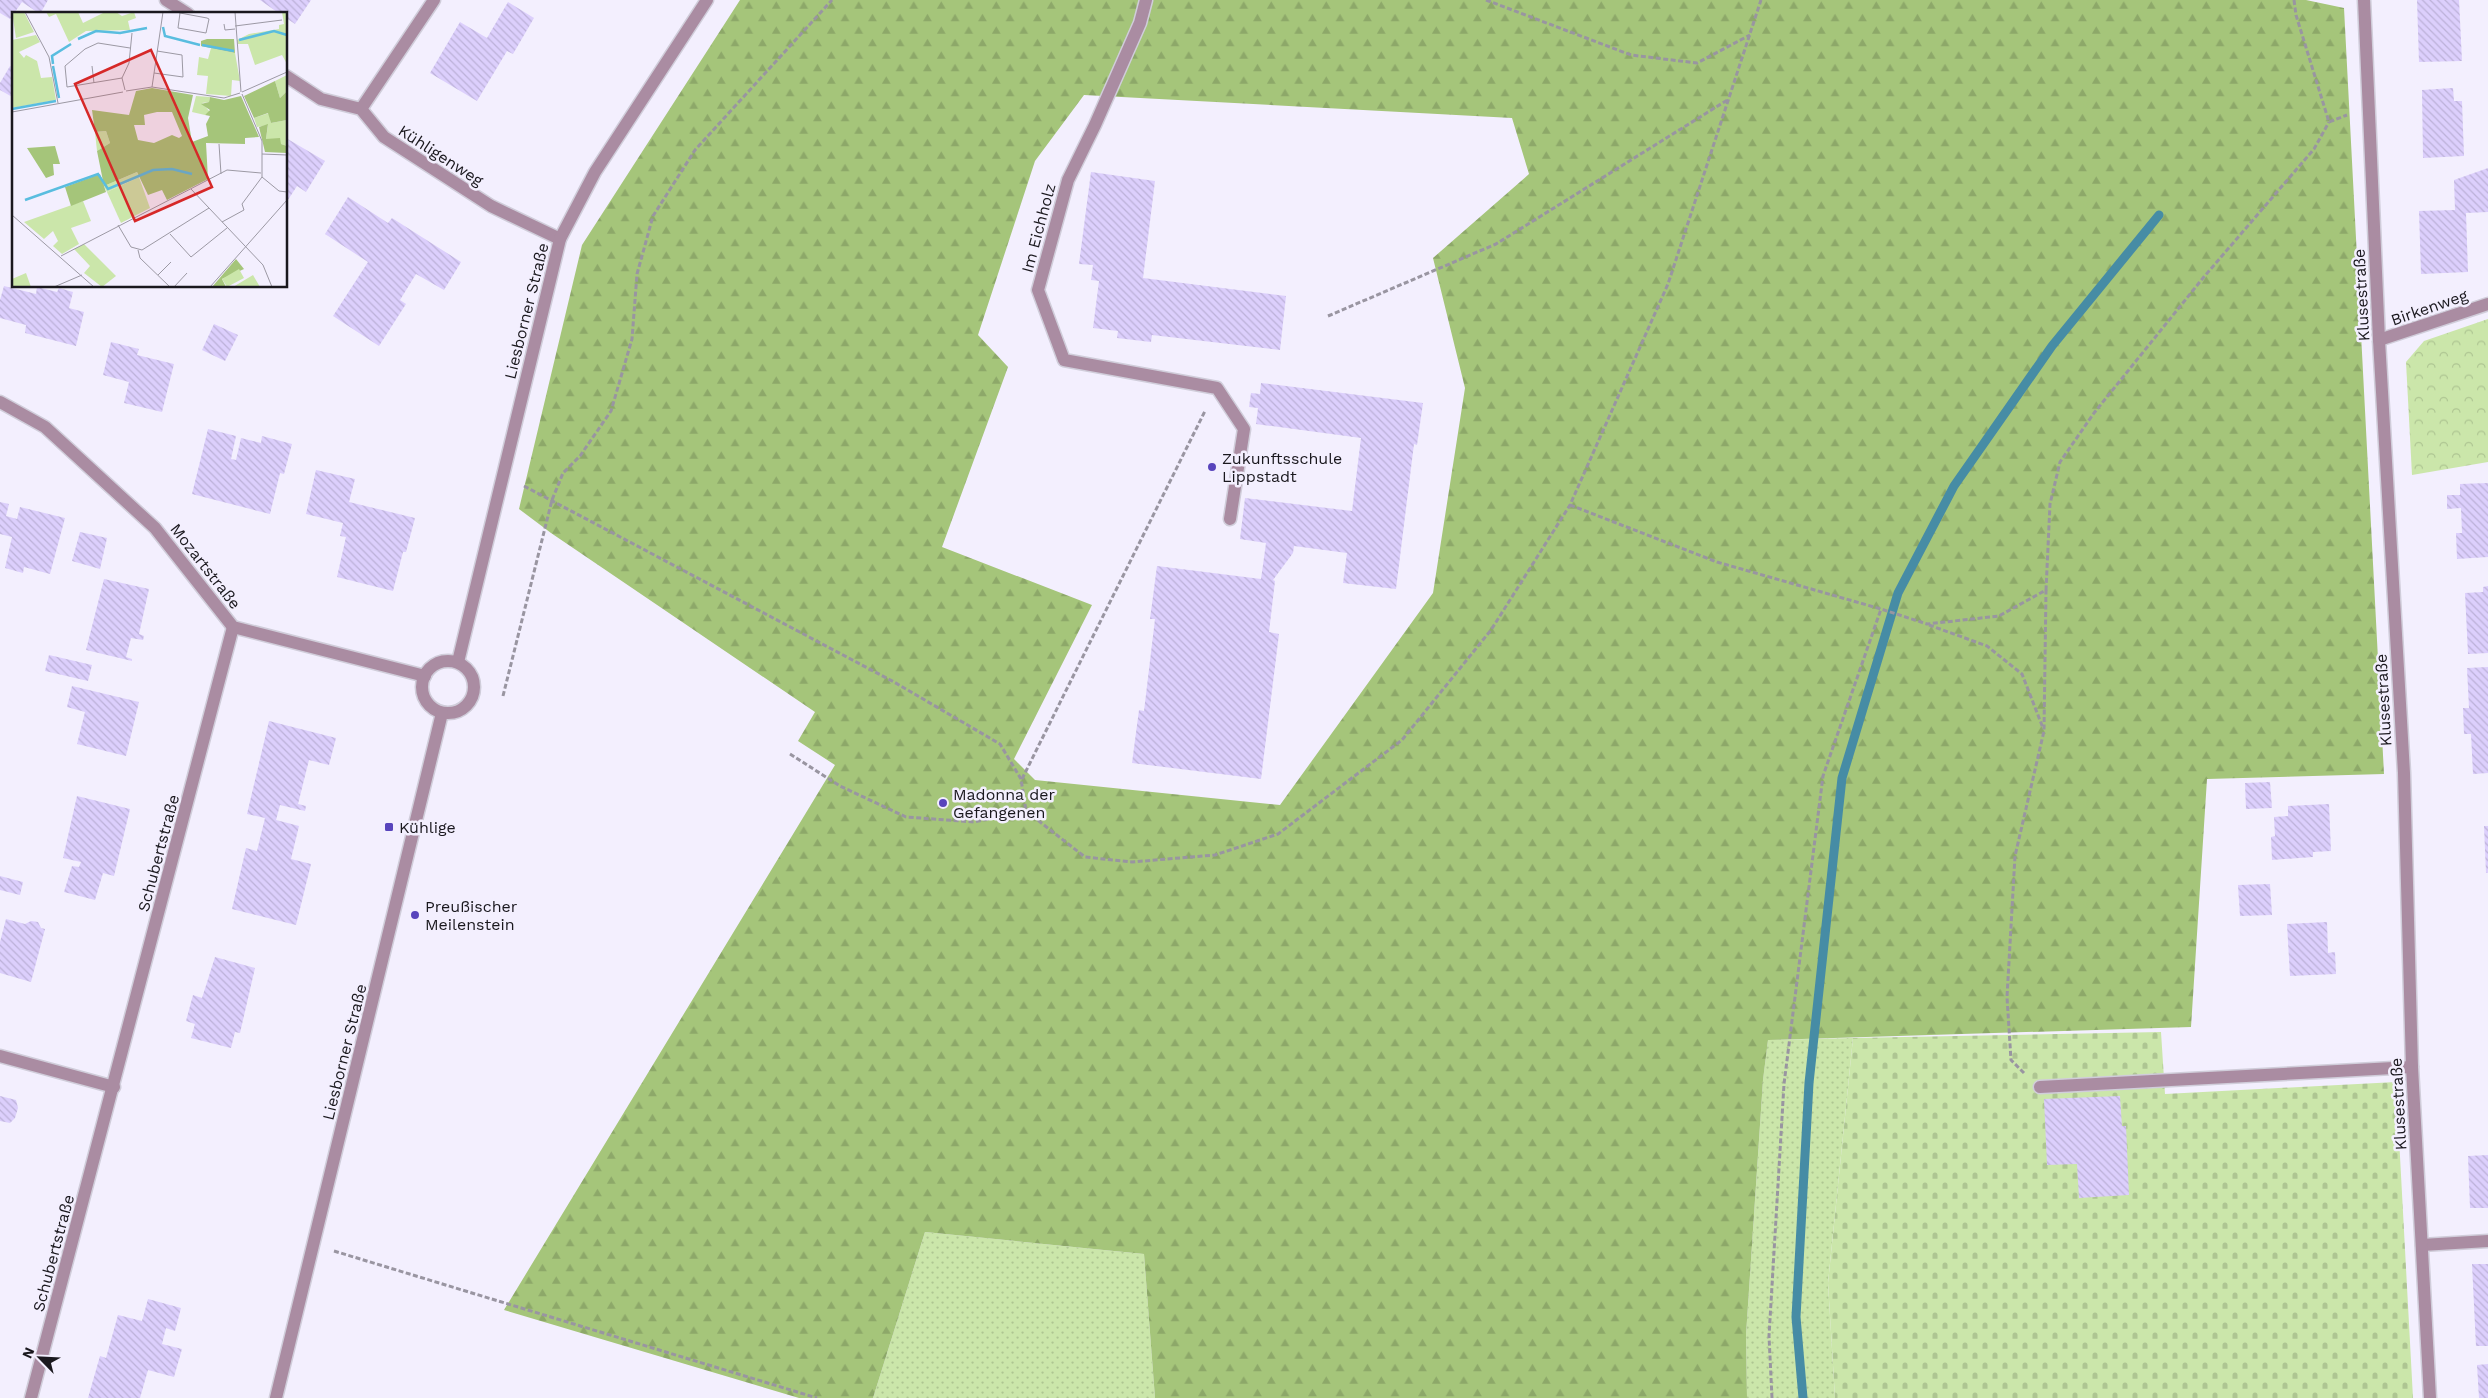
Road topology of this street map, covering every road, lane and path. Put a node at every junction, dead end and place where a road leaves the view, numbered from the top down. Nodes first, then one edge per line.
1 (166, 0) edge
2 (434, 0) edge
3 (706, 0) edge
4 (832, 0) edge
5 (1146, 0) edge
6 (1486, 0) edge
7 (1761, 0) edge
8 (2294, 0) edge
9 (2364, 0) edge
10 (185, 12) edge
11 (1751, 35) junction
12 (288, 77) edge
13 (1730, 99) junction
14 (2369, 106) junction
15 (361, 109) junction
16 (2329, 122) junction
17 (560, 240) junction
18 (2488, 304) edge
19 (1328, 316) dead end
20 (2379, 340) junction
21 (1217, 388) junction
22 (0, 402) edge
23 (503, 475) junction
24 (552, 500) junction
25 (1570, 505) junction
26 (1230, 519) dead end
27 (2046, 590) junction
28 (1882, 609) junction
29 (1927, 624) junction
30 (233, 627) junction
31 (458, 662) junction
32 (425, 676) junction
33 (503, 696) dead end
34 (442, 713) junction
35 (2044, 731) junction
36 (790, 754) dead end
37 (1021, 779) junction
38 (1026, 811) junction
39 (0, 1056) edge
40 (2412, 1067) junction
41 (114, 1087) junction
42 (2040, 1087) joint
43 (2488, 1241) edge
44 (314, 1245) junction
45 (2422, 1245) junction
46 (31, 1398) edge
47 (276, 1398) edge
48 (816, 1398) edge
49 (1772, 1398) edge
50 (2430, 1398) edge

1 - 10 street
2 - 15 street
3 - 17 street, Liesborner Straße
4 - 24 path
5 - 21 street, Im Eichholz
6 - 11 path
7 - 11 path
8 - 16 path
9 - 14 street, Klusestraße
11 - 13 path
12 - 15 street
13 - 19 path
13 - 25 path
14 - 16 path
14 - 20 street, Klusestraße
15 - 17 street, Kühligenweg
16 - 27 path
17 - 23 street, Liesborner Straße
18 - 20 street, Birkenweg
20 - 40 street, Klusestraße
21 - 26 street
21 - 37 path
22 - 30 street, Mozartstraße
23 - 24 path
23 - 31 street, Liesborner Straße
24 - 33 path
24 - 37 path
25 - 28 path
25 - 38 path
27 - 29 path
27 - 35 path
28 - 29 path
28 - 49 path
29 - 35 path
30 - 32 street, Mozartstraße
30 - 41 street, Schubertstraße
31 - 32 street
31 - 34 street
32 - 34 street
34 - 44 street, Liesborner Straße
35 - 42 path
36 - 38 path
37 - 38 path
39 - 41 street
40 - 42 street
40 - 45 street, Klusestraße
41 - 46 street, Schubertstraße
43 - 45 street
44 - 47 street, Liesborner Straße
44 - 48 path
45 - 50 street, Klusestraße

